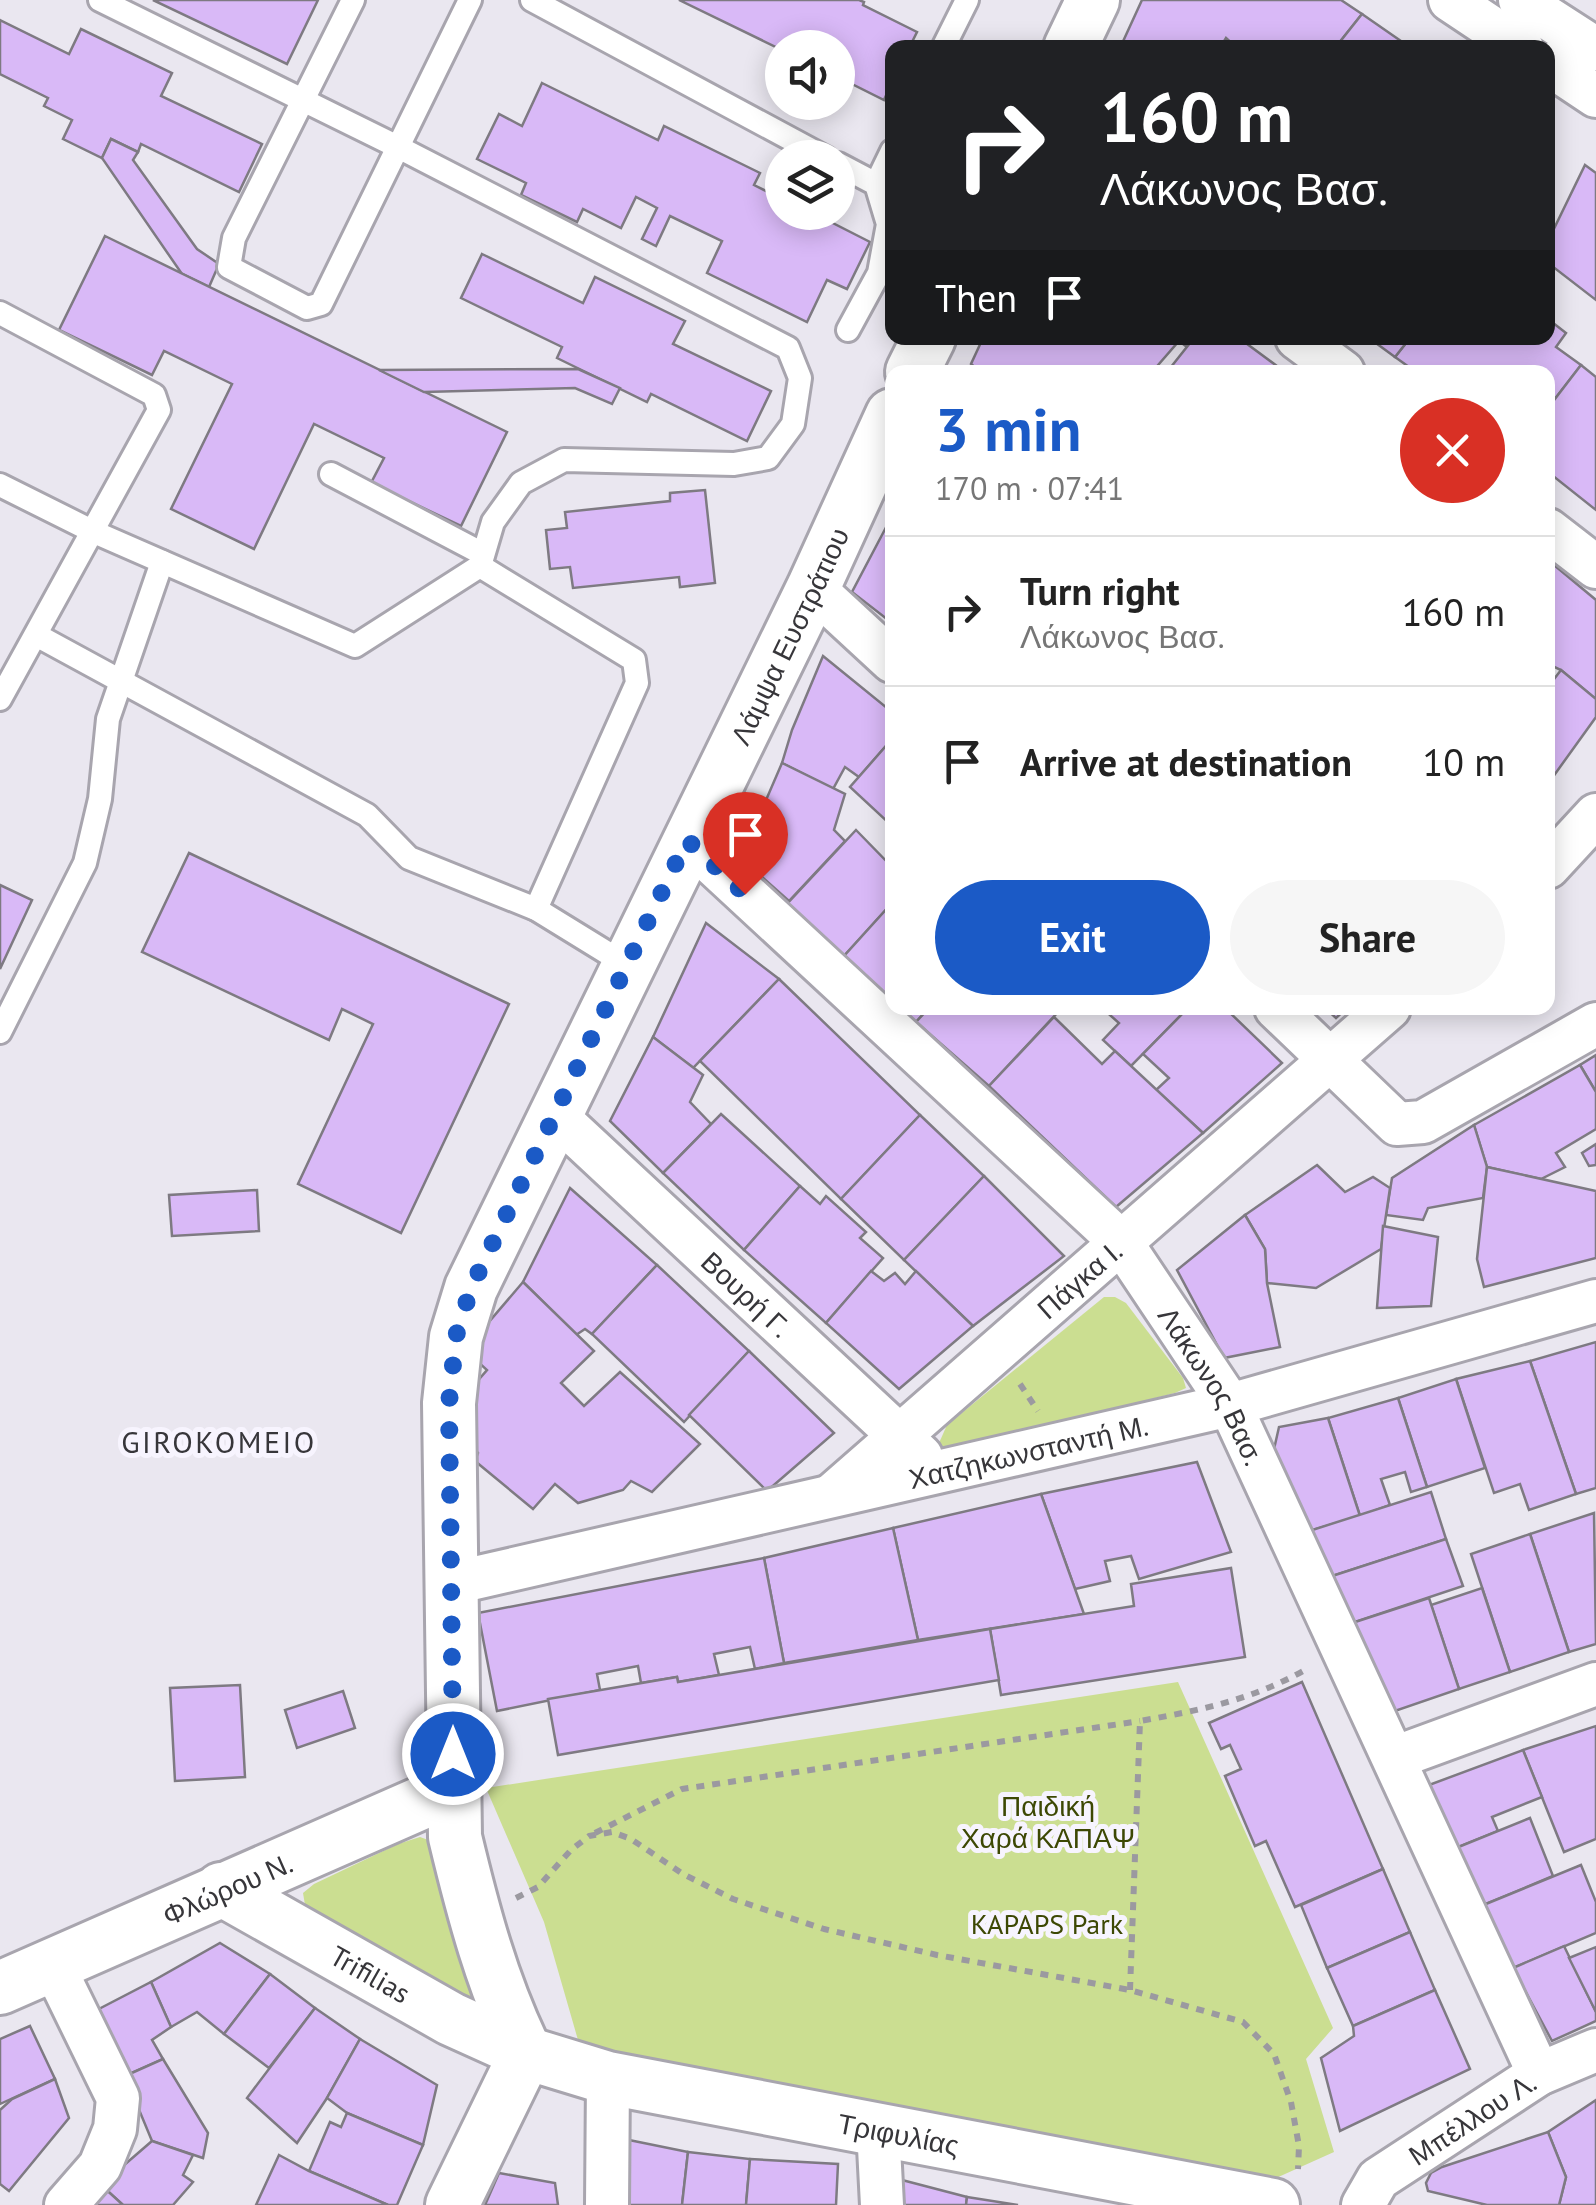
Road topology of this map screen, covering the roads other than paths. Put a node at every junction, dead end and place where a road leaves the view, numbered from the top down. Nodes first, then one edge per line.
1 (100, 0) edge
2 (352, 0) edge
3 (470, 0) edge
4 (532, 0) edge
5 (1093, 0) edge
6 (1450, 0) edge
7 (1520, 0) edge
8 (956, 3) edge
9 (945, 40) edge
10 (1074, 40) edge
11 (1510, 40) edge
12 (1596, 49) edge
13 (1555, 69) edge
14 (1596, 96) edge
15 (303, 102) junction
16 (793, 140) edge
17 (398, 148) junction
18 (885, 165) edge
19 (855, 173) edge
20 (876, 184) junction
21 (885, 214) edge
22 (885, 240) edge
23 (0, 313) edge
24 (848, 330) dead end
25 (1306, 345) edge
26 (1334, 365) edge
27 (885, 431) edge
28 (331, 474) dead end
29 (0, 486) edge
30 (94, 532) junction
31 (1555, 535) edge
32 (482, 560) junction
33 (162, 562) junction
34 (1596, 567) edge
35 (813, 588) junction
36 (38, 636) junction
37 (885, 655) edge
38 (121, 681) junction
39 (0, 700) edge
40 (1591, 833) edge
41 (687, 840) junction
42 (1555, 861) edge
43 (536, 909) junction
44 (626, 965) junction
45 (1284, 1015) edge
46 (1380, 1015) edge
47 (1596, 1024) edge
48 (0, 1032) edge
49 (1331, 1058) junction
50 (555, 1114) junction
51 (1122, 1242) junction
52 (1596, 1301) edge
53 (1230, 1405) junction
54 (900, 1436) junction
55 (940, 1474) junction
56 (827, 1499) junction
57 (453, 1584) junction
58 (1596, 1684) edge
59 (1394, 1758) junction
60 (453, 1789) junction
61 (221, 1889) junction
62 (52, 1965) junction
63 (0, 1988) edge
64 (1596, 2050) edge
65 (526, 2054) junction
66 (1540, 2074) junction
67 (608, 2078) junction
68 (878, 2128) junction
69 (1257, 2198) edge
70 (66, 2205) edge
71 (452, 2205) edge
72 (607, 2205) edge
73 (882, 2205) edge
74 (1363, 2205) edge

1 - 15 lane
2 - 15 lane
3 - 17 lane
4 - 16 lane
5 - 10 street
6 - 11 street
7 - 12 street
8 - 9 lane
13 - 14 street
15 - 17 lane
15 - 17 lane
17 - 32 lane
18 - 20 lane
19 - 20 lane
20 - 21 lane
22 - 24 lane
23 - 30 lane
25 - 26 street
27 - 35 street, Λάμψα Ευστράτιου
28 - 32 lane
29 - 30 lane
30 - 33 lane
30 - 36 lane
31 - 34 street
32 - 33 lane
32 - 43 lane
33 - 38 lane
35 - 37 street
35 - 41 street, Λάμψα Ευστράτιου
36 - 38 lane
36 - 39 lane
38 - 43 lane
38 - 48 lane
40 - 42 street
41 - 44 street, Λάμψα Ευστράτιου
41 - 51 street, Λάκωνος Βασ.
43 - 44 lane
44 - 50 street, Λάμψα Ευστράτιου
45 - 49 street
46 - 49 street, Πάγκα Ι.
47 - 49 street
49 - 51 street, Πάγκα Ι.
50 - 54 street, Βουρή Γ.
50 - 57 street, Λάμψα Ευστράτιου
51 - 53 street, Λάκωνος Βασ.
51 - 54 street, Πάγκα Ι.
52 - 53 street, Χατζηκωνσταντή Μ.
53 - 55 street, Χατζηκωνσταντή Μ.
53 - 59 street, Λάκωνος Βασ.
54 - 55 street, Βουρή Γ.
54 - 56 street, Πάγκα Ι.
55 - 56 street, Χατζηκωνσταντή Μ.
56 - 57 street, Χατζηκωνσταντή Μ.
57 - 60 street, Λάμψα Ευστράτιου
58 - 59 street
59 - 66 street, Λάκωνος Βασ.
60 - 61 street, Φλώρου Ν.
60 - 65 street, Λάμψα Ευστράτιου
61 - 62 street, Φλώρου Ν.
61 - 65 street, Trifilias
62 - 63 street, Φλώρου Ν.
62 - 70 street
64 - 66 street, Μπέλλου Λ.
65 - 67 street, Τριφυλίας
65 - 71 street
66 - 74 street, Μπέλλου Λ.
67 - 68 street, Τριφυλίας
67 - 72 street
68 - 69 street, Τριφυλίας
68 - 73 street

